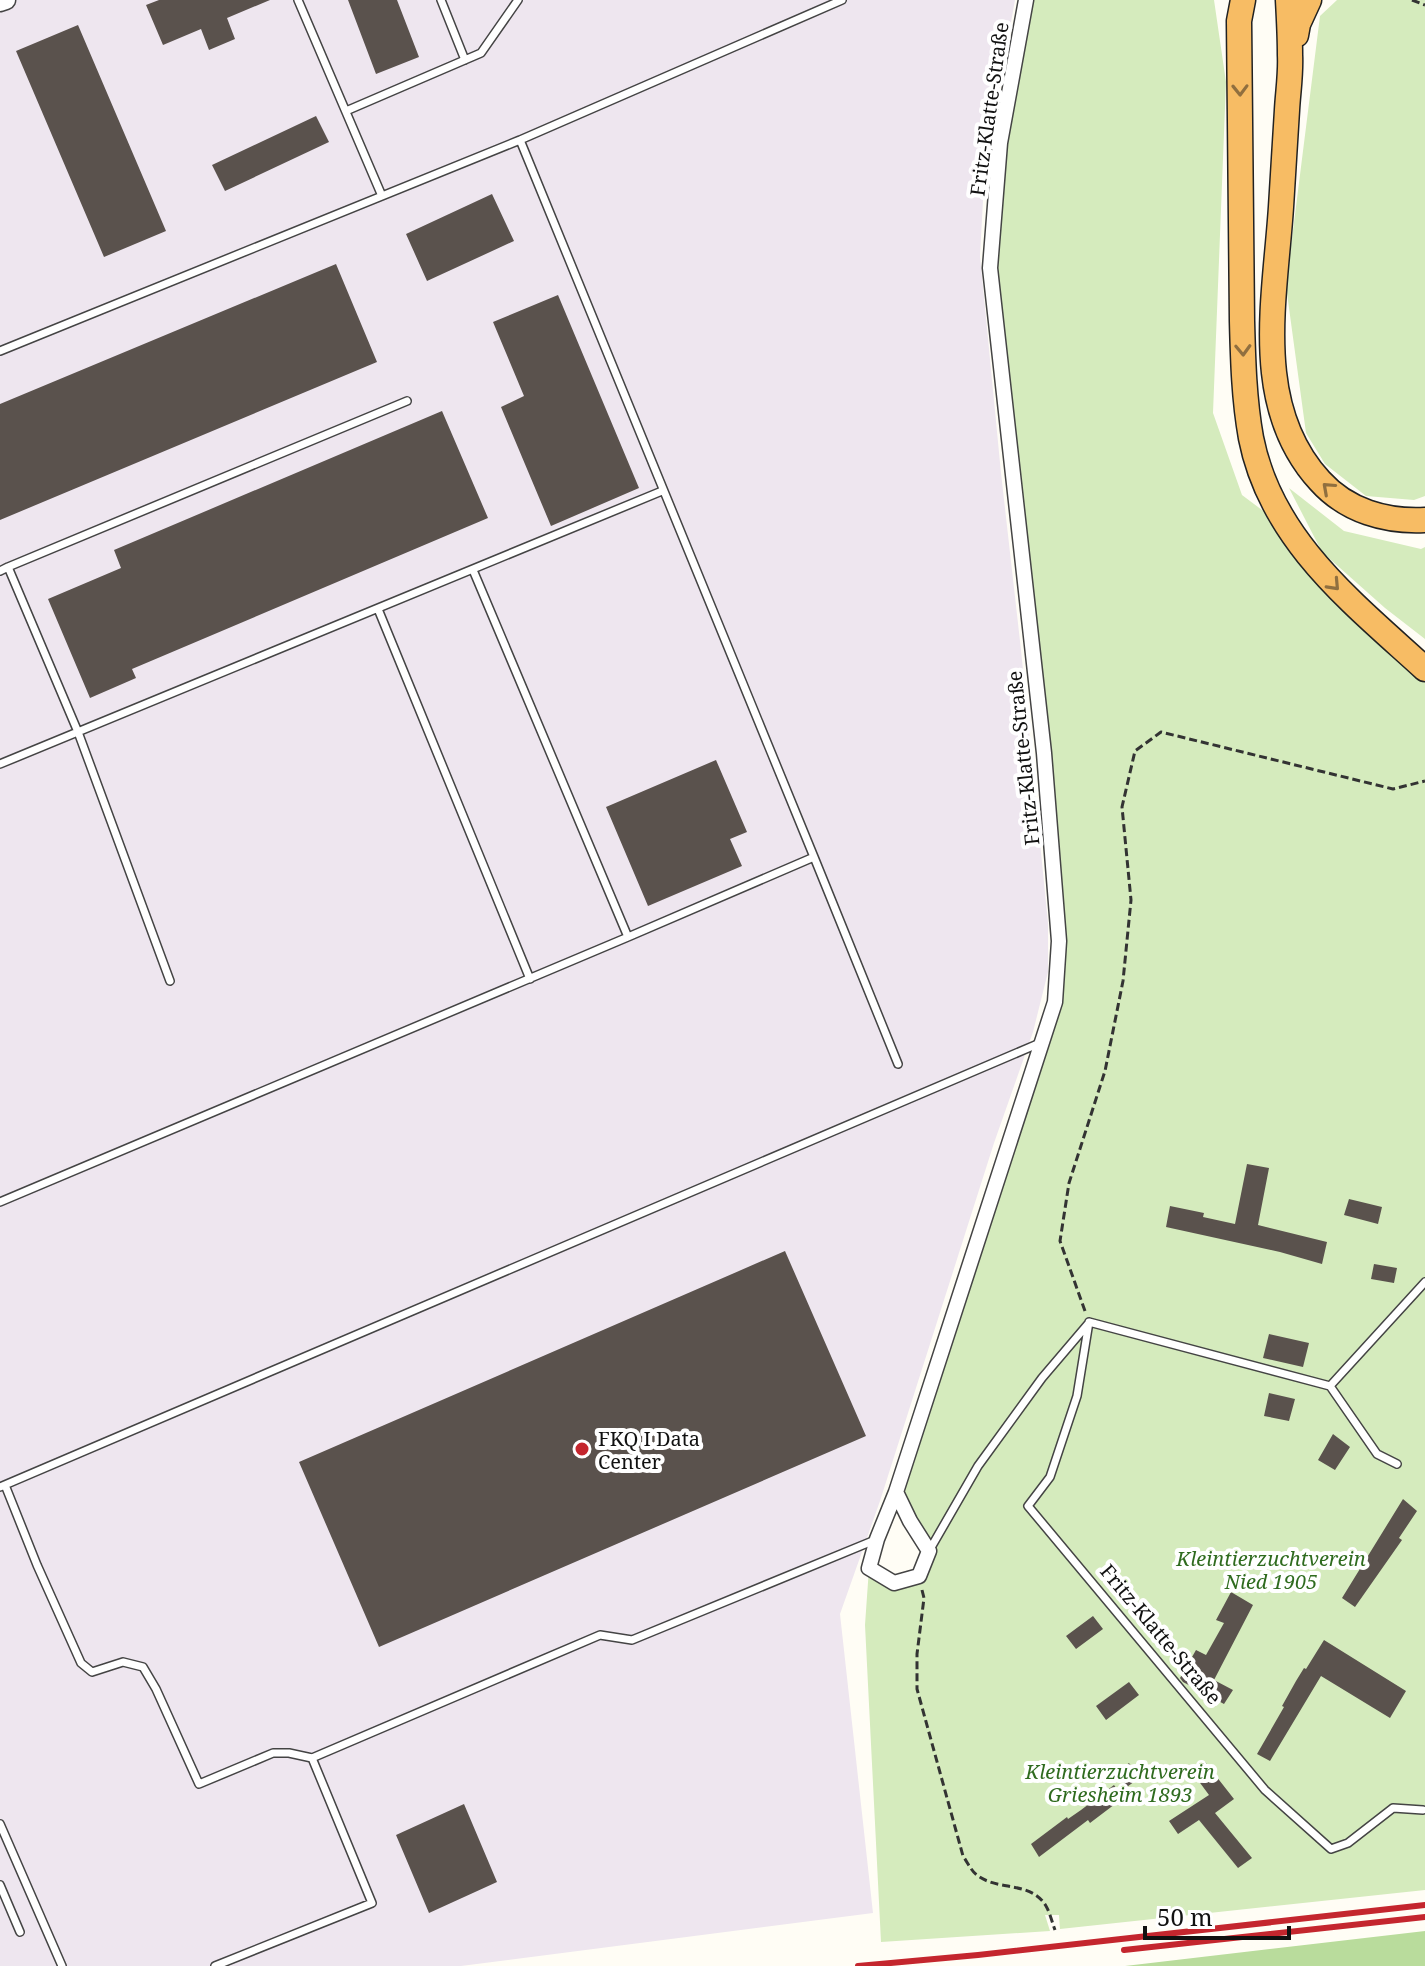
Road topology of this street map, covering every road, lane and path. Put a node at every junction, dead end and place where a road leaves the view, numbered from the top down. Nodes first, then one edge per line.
1 (6, 0) edge
2 (298, 0) edge
3 (441, 0) edge
4 (518, 0) edge
5 (842, 0) edge
6 (1026, 0) edge
7 (1288, 0) edge
8 (1309, 0) edge
9 (1412, 0) edge
10 (0, 2) edge
11 (1425, 5) edge
12 (1238, 7) edge
13 (1291, 57) junction
14 (465, 60) junction
15 (346, 111) junction
16 (520, 140) junction
17 (382, 196) junction
18 (0, 351) edge
19 (407, 401) dead end
20 (662, 491) junction
21 (1425, 520) edge
22 (4, 569) edge
23 (473, 570) junction
24 (378, 609) junction
25 (1425, 669) edge
26 (78, 732) junction
27 (0, 764) edge
28 (1425, 781) edge
29 (814, 857) junction
30 (628, 937) junction
31 (530, 979) junction
32 (170, 981) dead end
33 (1040, 1043) junction
34 (898, 1064) dead end
35 (0, 1202) edge
36 (1425, 1282) edge
37 (1089, 1322) junction
38 (1330, 1386) junction
39 (1397, 1464) dead end
40 (2, 1486) edge
41 (896, 1492) junction
42 (877, 1539) junction
43 (929, 1551) junction
44 (919, 1576) junction
45 (312, 1758) junction
46 (1423, 1810) edge
47 (0, 1824) edge
48 (0, 1885) edge
49 (1055, 1930) dead end
50 (20, 1932) dead end
51 (62, 1966) edge
52 (215, 1966) edge

1 - 10 street
2 - 15 lane
3 - 14 lane
4 - 14 lane
5 - 16 lane
6 - 33 street, Fritz-Klatte-Straße
7 - 13 highway
8 - 13 highway
9 - 11 path
12 -> 25 highway
21 -> 13 highway
14 - 15 lane
15 - 17 lane
16 - 17 lane
16 - 20 lane
17 - 18 lane
19 - 22 lane
20 - 23 lane
20 - 29 lane
22 - 26 lane
23 - 24 lane
23 - 30 lane
24 - 26 lane
24 - 31 lane
26 - 27 lane
26 - 32 lane
28 - 37 path
29 - 30 lane
29 - 34 lane
30 - 31 lane
31 - 35 lane
33 - 40 lane
33 - 41 street, Fritz-Klatte-Straße
36 - 38 lane
37 - 38 lane
37 - 43 lane
37 - 46 lane, Fritz-Klatte-Straße
38 - 39 lane
40 - 45 lane
41 - 42 street, Fritz-Klatte-Straße
41 - 43 street
42 - 44 street, Fritz-Klatte-Straße
42 - 45 lane
43 - 44 street
44 - 49 path
45 - 52 lane
47 - 51 lane
48 - 50 lane

